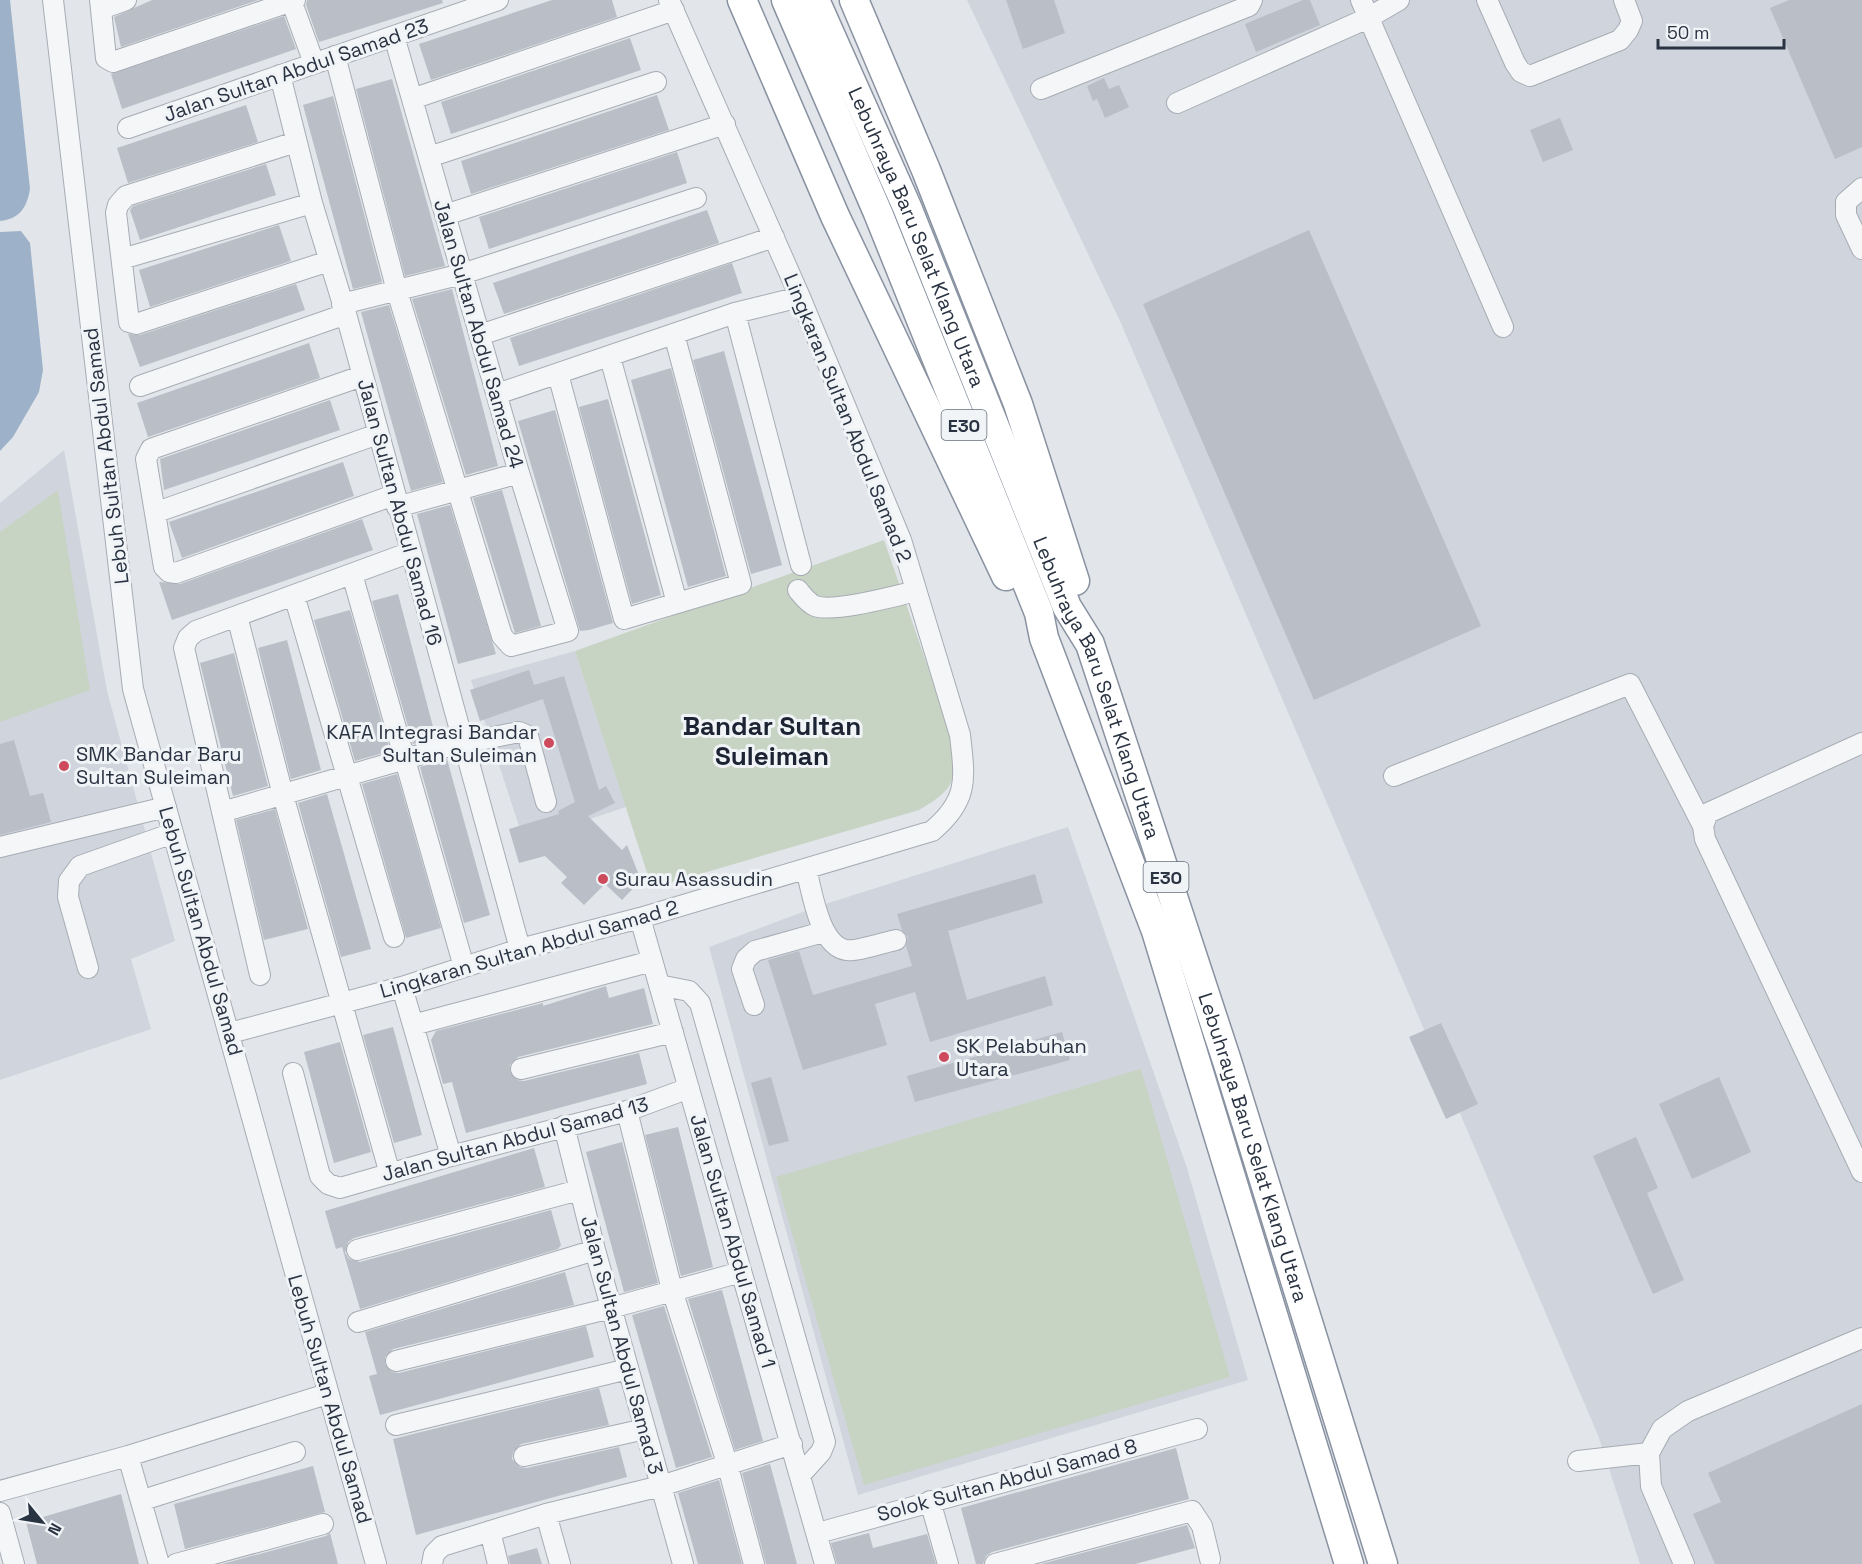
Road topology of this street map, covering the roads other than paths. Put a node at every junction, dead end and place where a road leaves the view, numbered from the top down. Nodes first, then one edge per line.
1 (53, 0) edge
2 (126, 0) edge
3 (292, 0) edge
4 (498, 0) edge
5 (742, 0) edge
6 (786, 0) edge
7 (815, 0) edge
8 (854, 0) edge
9 (1252, 0) edge
10 (1399, 0) edge
11 (1488, 0) edge
12 (1624, 0) edge
13 (101, 4) edge
14 (464, 5) edge
15 (672, 5) edge
16 (1365, 9) edge
17 (394, 36) junction
18 (335, 56) junction
19 (314, 63) junction
20 (280, 75) junction
21 (656, 82) dead end
22 (1041, 89) dead end
23 (412, 99) junction
24 (1177, 104) dead end
25 (725, 124) junction
26 (128, 128) dead end
27 (296, 142) junction
28 (429, 157) junction
29 (1862, 188) edge
30 (696, 198) dead end
31 (312, 203) junction
32 (445, 215) junction
33 (774, 237) junction
34 (1862, 249) edge
35 (122, 259) junction
36 (329, 261) junction
37 (462, 274) junction
38 (397, 291) junction
39 (800, 297) junction
40 (344, 309) junction
41 (735, 313) junction
42 (1503, 327) dead end
43 (674, 334) junction
44 (480, 335) junction
45 (610, 357) junction
46 (558, 374) junction
47 (362, 376) junction
48 (140, 386) dead end
49 (497, 394) junction
50 (378, 434) junction
51 (519, 472) junction
52 (456, 491) junction
53 (396, 501) junction
54 (157, 512) junction
55 (411, 552) junction
56 (801, 565) dead end
57 (352, 574) junction
58 (798, 590) dead end
59 (916, 591) junction
60 (294, 595) junction
61 (677, 603) junction
62 (237, 616) junction
63 (1044, 638) junction
64 (1090, 644) junction
65 (463, 743) junction
66 (1862, 743) edge
67 (404, 760) junction
68 (1394, 776) dead end
69 (347, 777) junction
70 (283, 795) junction
71 (546, 802) dead end
72 (166, 807) junction
73 (222, 812) junction
74 (1703, 826) junction
75 (173, 833) junction
76 (0, 847) edge
77 (806, 869) junction
78 (640, 918) junction
79 (823, 932) junction
80 (394, 937) dead end
81 (896, 940) dead end
82 (520, 949) junction
83 (652, 961) junction
84 (464, 967) junction
85 (88, 968) dead end
86 (260, 975) dead end
87 (659, 985) junction
88 (402, 987) junction
89 (344, 1003) junction
90 (754, 1005) dead end
91 (413, 1025) junction
92 (673, 1032) junction
93 (230, 1034) junction
94 (521, 1069) dead end
95 (293, 1074) dead end
96 (689, 1088) junction
97 (627, 1111) junction
98 (564, 1126) junction
99 (451, 1156) junction
100 (1862, 1172) edge
101 (390, 1174) junction
102 (579, 1190) junction
103 (357, 1250) dead end
104 (595, 1250) junction
105 (741, 1272) junction
106 (672, 1290) junction
107 (611, 1308) junction
108 (358, 1322) dead end
109 (1862, 1338) edge
110 (396, 1361) dead end
111 (628, 1369) junction
112 (327, 1394) junction
113 (396, 1425) dead end
114 (645, 1429) junction
115 (1197, 1429) dead end
116 (792, 1444) junction
117 (295, 1452) dead end
118 (1649, 1453) junction
119 (128, 1456) junction
120 (524, 1456) dead end
121 (1578, 1461) dead end
122 (727, 1463) junction
123 (801, 1473) junction
124 (661, 1486) junction
125 (0, 1491) edge
126 (142, 1500) junction
127 (930, 1500) junction
128 (0, 1513) edge
129 (546, 1514) junction
130 (323, 1524) dead end
131 (490, 1531) junction
132 (818, 1533) junction
133 (1204, 1562) edge
134 (14, 1564) edge
135 (159, 1564) edge
136 (176, 1564) edge
137 (376, 1564) edge
138 (432, 1564) edge
139 (498, 1564) edge
140 (560, 1564) edge
141 (683, 1564) edge
142 (754, 1564) edge
143 (825, 1564) edge
144 (948, 1564) edge
145 (995, 1564) edge
146 (1349, 1564) edge
147 (1383, 1564) edge
148 (1683, 1564) edge

1 - 72 street, Lebuh Sultan Abdul Samad
2 - 13 street
3 - 13 street
3 - 19 street
4 - 14 street, Jalan Sultan Abdul Samad 23
5 - 63 highway
6 - 63 highway, Lebuhraya Baru Selat Klang Utara / E30
7 - 64 highway, Lebuhraya Baru Selat Klang Utara / E30
8 - 64 highway
9 - 22 street
10 - 16 street
11 - 12 street
14 - 17 street, Jalan Sultan Abdul Samad 23
15 - 23 street
15 - 25 street, Lingkaran Sultan Abdul Samad 2
16 - 24 street
16 - 42 street
17 - 18 street, Jalan Sultan Abdul Samad 23
17 - 23 street, Jalan Sultan Abdul Samad 24
18 - 19 street, Jalan Sultan Abdul Samad 23
18 - 38 street
19 - 20 street, Jalan Sultan Abdul Samad 23
20 - 26 street, Jalan Sultan Abdul Samad 23
20 - 27 street, Jalan Sultan Abdul Samad 16
21 - 28 street
23 - 28 street, Jalan Sultan Abdul Samad 24
25 - 32 street
25 - 33 street, Lingkaran Sultan Abdul Samad 2
27 - 31 street, Jalan Sultan Abdul Samad 16
27 - 35 street
28 - 32 street, Jalan Sultan Abdul Samad 24
29 - 34 street
30 - 37 street
31 - 35 street
31 - 36 street, Jalan Sultan Abdul Samad 16
32 - 37 street, Jalan Sultan Abdul Samad 24
33 - 39 street, Lingkaran Sultan Abdul Samad 2
33 - 44 street
35 - 36 street
36 - 40 street, Jalan Sultan Abdul Samad 16
37 - 38 street
37 - 44 street, Jalan Sultan Abdul Samad 24
38 - 40 street
38 - 52 street
39 - 41 street
39 - 59 street, Lingkaran Sultan Abdul Samad 2
40 - 47 street, Jalan Sultan Abdul Samad 16
40 - 48 street
41 - 43 street
41 - 56 street
43 - 45 street
43 - 61 street
44 - 49 street, Jalan Sultan Abdul Samad 24
45 - 46 street
45 - 61 street
46 - 49 street
46 - 61 street
47 - 50 street, Jalan Sultan Abdul Samad 16
47 - 54 street
49 - 51 street, Jalan Sultan Abdul Samad 24
50 - 53 street, Jalan Sultan Abdul Samad 16
50 - 54 street
51 - 52 street
51 - 52 street, Jalan Sultan Abdul Samad 24
52 - 53 street
53 - 54 street
53 - 55 street, Jalan Sultan Abdul Samad 16
55 - 57 street
55 - 65 street, Jalan Sultan Abdul Samad 16
57 - 60 street
57 - 67 street
58 - 59 street
59 - 77 street, Lingkaran Sultan Abdul Samad 2
60 - 62 street
60 - 69 street
62 - 70 street
62 - 73 street
63 - 146 highway, Lebuhraya Baru Selat Klang Utara / E30
64 - 147 highway, Lebuhraya Baru Selat Klang Utara / E30
65 - 67 street
65 - 71 street
65 - 82 street, Jalan Sultan Abdul Samad 16
66 - 74 street
67 - 69 street
67 - 84 street
68 - 74 street
69 - 70 street
69 - 80 street
70 - 73 street
70 - 89 street
72 - 75 street, Lebuh Sultan Abdul Samad
72 - 76 street
73 - 86 street
74 - 100 street
75 - 85 street
75 - 93 street, Lebuh Sultan Abdul Samad
77 - 78 street, Lingkaran Sultan Abdul Samad 2
77 - 79 street
78 - 82 street, Lingkaran Sultan Abdul Samad 2
78 - 83 street, Jalan Sultan Abdul Samad 1
79 - 81 street
79 - 90 street
82 - 84 street, Lingkaran Sultan Abdul Samad 2
83 - 87 street, Jalan Sultan Abdul Samad 1
83 - 91 street
84 - 88 street, Lingkaran Sultan Abdul Samad 2
87 - 92 street, Jalan Sultan Abdul Samad 1
87 - 123 street
88 - 89 street, Lingkaran Sultan Abdul Samad 2
88 - 91 street
89 - 93 street, Lingkaran Sultan Abdul Samad 2
89 - 101 street
91 - 99 street
92 - 94 street
92 - 96 street, Jalan Sultan Abdul Samad 1
93 - 112 street, Lebuh Sultan Abdul Samad
95 - 101 street, Jalan Sultan Abdul Samad 13
96 - 97 street, Jalan Sultan Abdul Samad 13
96 - 105 street, Jalan Sultan Abdul Samad 1
97 - 98 street, Jalan Sultan Abdul Samad 13
97 - 106 street
98 - 99 street, Jalan Sultan Abdul Samad 13
98 - 102 street, Jalan Sultan Abdul Samad 3
99 - 101 street, Jalan Sultan Abdul Samad 13
102 - 103 street
102 - 104 street, Jalan Sultan Abdul Samad 3
104 - 107 street, Jalan Sultan Abdul Samad 3
104 - 108 street
105 - 106 street
105 - 116 street, Jalan Sultan Abdul Samad 1
106 - 107 street
106 - 122 street
107 - 110 street
107 - 111 street, Jalan Sultan Abdul Samad 3
109 - 118 street
111 - 113 street
111 - 114 street, Jalan Sultan Abdul Samad 3
112 - 119 street
112 - 137 street, Lebuh Sultan Abdul Samad
114 - 120 street
114 - 124 street, Jalan Sultan Abdul Samad 3
115 - 127 street, Solok Sultan Abdul Samad 8
116 - 122 street
116 - 123 street, Jalan Sultan Abdul Samad 1
117 - 126 street
118 - 121 street
118 - 148 street
119 - 125 street
119 - 126 street
122 - 124 street
122 - 142 street
123 - 132 street, Jalan Sultan Abdul Samad 1
124 - 129 street
124 - 141 street, Jalan Sultan Abdul Samad 3
126 - 135 street
127 - 132 street, Solok Sultan Abdul Samad 8
127 - 144 street
128 - 134 street
129 - 131 street
129 - 140 street
130 - 136 street
131 - 138 street
131 - 139 street
132 - 143 street, Jalan Sultan Abdul Samad 1
133 - 145 street

